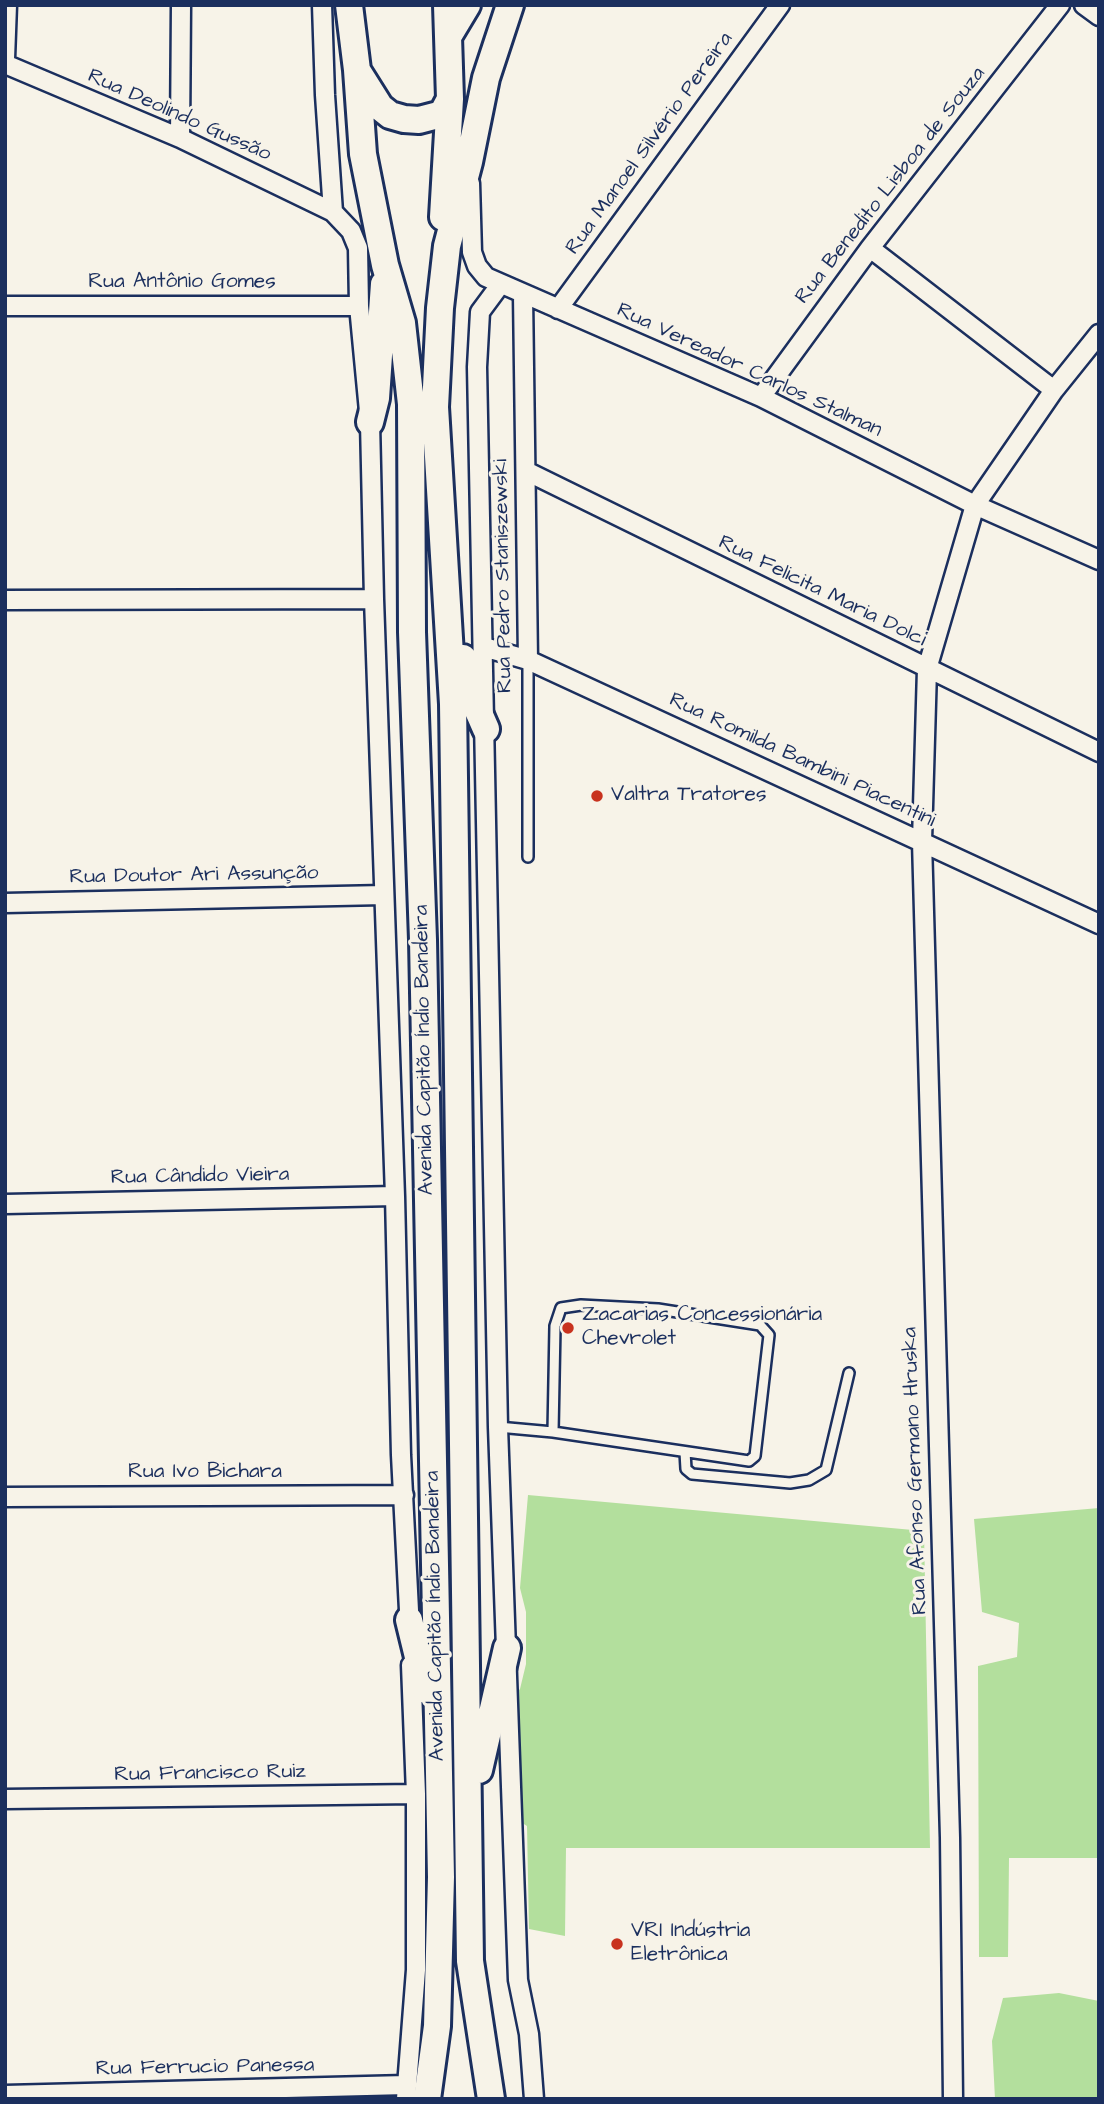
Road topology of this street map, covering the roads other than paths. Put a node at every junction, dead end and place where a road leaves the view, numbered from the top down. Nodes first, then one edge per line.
1 (7, 5) edge
2 (181, 5) edge
3 (322, 5) edge
4 (349, 5) edge
5 (447, 5) edge
6 (467, 5) edge
7 (510, 5) edge
8 (780, 5) edge
9 (1060, 5) edge
10 (1084, 5) edge
11 (1099, 16) edge
12 (449, 35) junction
13 (5, 62) edge
14 (357, 70) junction
15 (450, 99) junction
16 (180, 138) junction
17 (469, 162) junction
18 (333, 212) junction
19 (447, 246) junction
20 (870, 248) junction
21 (385, 265) junction
22 (500, 285) junction
23 (523, 295) junction
24 (5, 306) edge
25 (359, 306) junction
26 (558, 309) junction
27 (1099, 334) edge
28 (1054, 390) junction
29 (761, 397) junction
30 (423, 405) junction
31 (370, 422) junction
32 (527, 471) junction
33 (975, 505) junction
34 (1099, 560) edge
35 (444, 561) junction
36 (374, 599) junction
37 (5, 600) edge
38 (484, 647) junction
39 (528, 660) junction
40 (927, 669) junction
41 (486, 729) junction
42 (1099, 752) edge
43 (922, 841) junction
44 (528, 857) dead end
45 (384, 895) junction
46 (5, 903) edge
47 (1099, 924) edge
48 (396, 1196) junction
49 (5, 1204) edge
50 (849, 1373) dead end
51 (498, 1427) junction
52 (553, 1432) junction
53 (685, 1452) junction
54 (404, 1495) junction
55 (5, 1497) edge
56 (409, 1620) junction
57 (507, 1648) junction
58 (438, 1741) junction
59 (416, 1794) junction
60 (5, 1799) edge
61 (469, 1820) junction
62 (413, 2094) edge
63 (5, 2095) edge
64 (491, 2099) edge
65 (534, 2099) edge
66 (953, 2099) edge

1 - 13 street
2 - 16 street
3 - 18 street
4 - 14 main road, Avenida Capitão Índio Bandeira
5 - 12 main road
6 - 12 main road
7 - 17 main road
8 - 26 street, Rua Manoel Silvério Pereira
9 - 20 street, Rua Benedito Lisboa de Souza
10 - 11 street
12 - 15 main road
13 - 16 street, Rua Deolindo Gussão
14 - 15 main road
14 - 21 main road, Avenida Capitão Índio Bandeira
15 - 19 main road
16 - 18 street, Rua Deolindo Gussão
17 - 19 main road
17 - 22 street, Rua Vereador Carlos Stalman
18 - 25 street
19 - 30 main road
20 - 28 street
20 - 29 street, Rua Benedito Lisboa de Souza
21 - 30 main road, Avenida Capitão Índio Bandeira
21 - 31 main road
22 - 23 street, Rua Vereador Carlos Stalman
22 - 38 street
23 - 26 street, Rua Vereador Carlos Stalman
23 - 32 street, Rua Pedro Staniszewski
24 - 25 street, Rua Antônio Gomes
25 - 31 street
26 - 29 street, Rua Vereador Carlos Stalman
27 - 28 street, Rua Afonso Germano Hruska
28 - 33 street, Rua Afonso Germano Hruska
29 - 33 street, Rua Vereador Carlos Stalman
30 - 35 main road, Avenida Capitão Índio Bandeira
30 - 58 main road, Avenida Capitão Índio Bandeira
31 - 36 street
32 - 39 street, Rua Pedro Staniszewski
32 - 40 street, Rua Felicita Maria Dolci
33 - 34 street, Rua Vereador Carlos Stalman
33 - 40 street, Rua Afonso Germano Hruska
35 - 41 main road
35 - 61 main road, Avenida Capitão Índio Bandeira
36 - 37 street
36 - 45 street
38 - 39 street, Rua Romilda Bambini Piacentini
38 - 41 street
39 - 43 street, Rua Romilda Bambini Piacentini
39 - 44 lane, Rua Pedro Staniszewski
40 - 42 street, Rua Felicita Maria Dolci
40 - 43 street, Rua Afonso Germano Hruska
41 - 51 street
43 - 47 street, Rua Romilda Bambini Piacentini
43 - 66 street, Rua Afonso Germano Hruska
45 - 46 street, Rua Doutor Ari Assunção
45 - 48 street
48 - 49 street, Rua Cândido Vieira
48 - 54 street
50 - 53 lane
51 - 52 lane
51 - 57 street
52 - 53 lane
52 - 53 lane
54 - 55 street, Rua Ivo Bichara
54 - 56 street
56 - 58 main road
56 - 59 street
57 - 61 main road
57 - 65 street
58 - 62 main road, Avenida Capitão Índio Bandeira
59 - 60 street, Rua Francisco Ruiz
59 - 62 street
61 - 64 main road, Avenida Capitão Índio Bandeira
62 - 63 street, Rua Ferrucio Panessa

